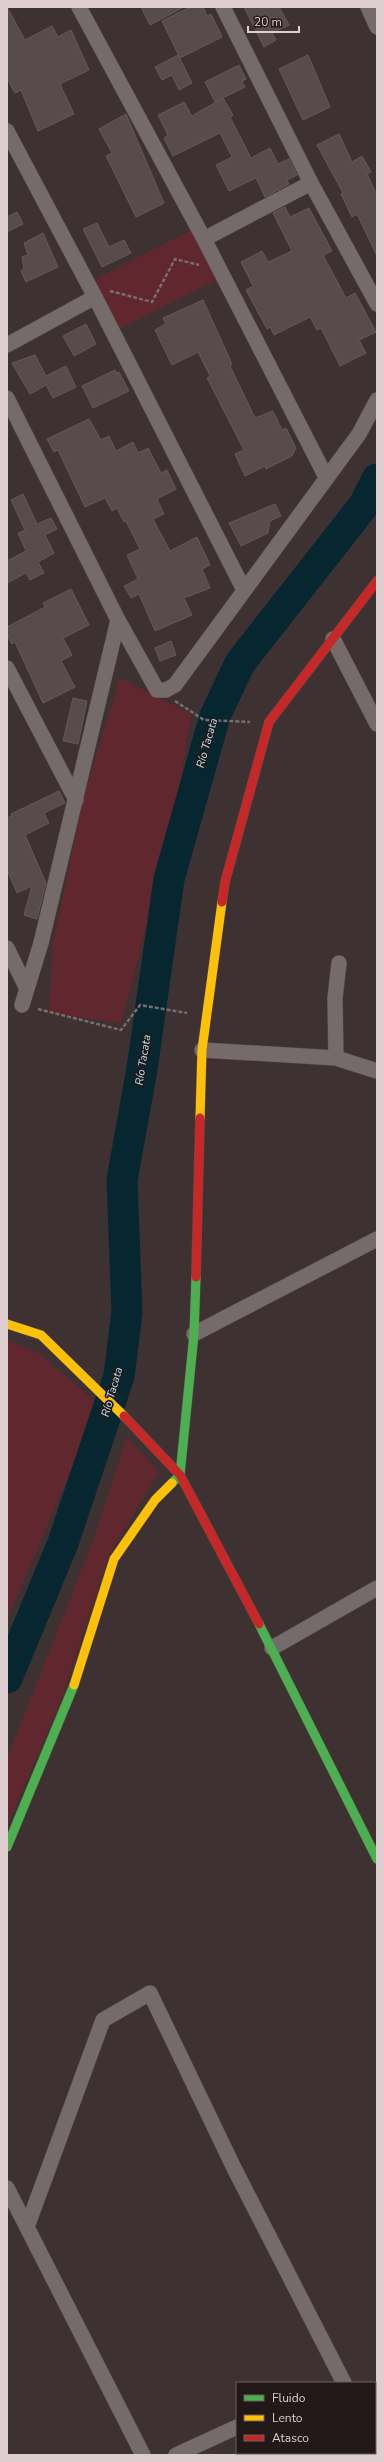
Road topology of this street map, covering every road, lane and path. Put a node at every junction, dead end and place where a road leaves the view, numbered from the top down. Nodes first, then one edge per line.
1 (79, 7) edge
2 (223, 7) edge
3 (368, 7) edge
4 (377, 27) edge
5 (7, 131) edge
6 (311, 183) junction
7 (204, 239) junction
8 (219, 270) junction
9 (92, 291) junction
10 (377, 304) edge
11 (7, 345) edge
12 (7, 398) edge
13 (377, 400) edge
14 (326, 477) junction
15 (377, 581) edge
16 (244, 590) junction
17 (118, 620) junction
18 (333, 639) junction
19 (7, 668) edge
20 (166, 690) junction
21 (236, 722) dead end
22 (377, 724) edge
23 (76, 800) junction
24 (7, 948) edge
25 (339, 963) dead end
26 (27, 989) junction
27 (22, 1005) joint
28 (166, 1010) dead end
29 (202, 1050) junction
30 (336, 1058) junction
31 (377, 1071) edge
32 (377, 1239) edge
33 (7, 1324) edge
34 (194, 1334) junction
35 (180, 1475) junction
36 (377, 1588) edge
37 (272, 1648) junction
38 (7, 1847) edge
39 (377, 1859) edge
40 (7, 2188) edge
41 (27, 2228) junction
42 (339, 2381) edge
43 (236, 2426) edge
44 (143, 2455) edge
45 (176, 2455) edge

1 - 7 street
2 - 6 street
3 - 4 street
5 - 9 street
6 - 7 street
6 - 10 street
7 - 8 street
8 - 9 path
8 - 14 street
9 - 11 street
9 - 16 street
12 - 17 street
13 - 14 street
14 - 16 street
15 - 18 street
16 - 20 street
17 - 20 street
17 - 23 street
18 - 22 street
18 - 29 street
19 - 23 street
20 - 21 path
23 - 26 street
24 - 26 street
25 - 30 street
26 - 27 street
27 - 28 path
29 - 30 street
29 - 34 street
30 - 31 street
32 - 34 street
33 - 35 street
34 - 35 street
35 - 37 street
35 - 38 street
36 - 37 street
37 - 39 street
40 - 41 street
41 - 42 street
41 - 44 street
43 - 45 street

